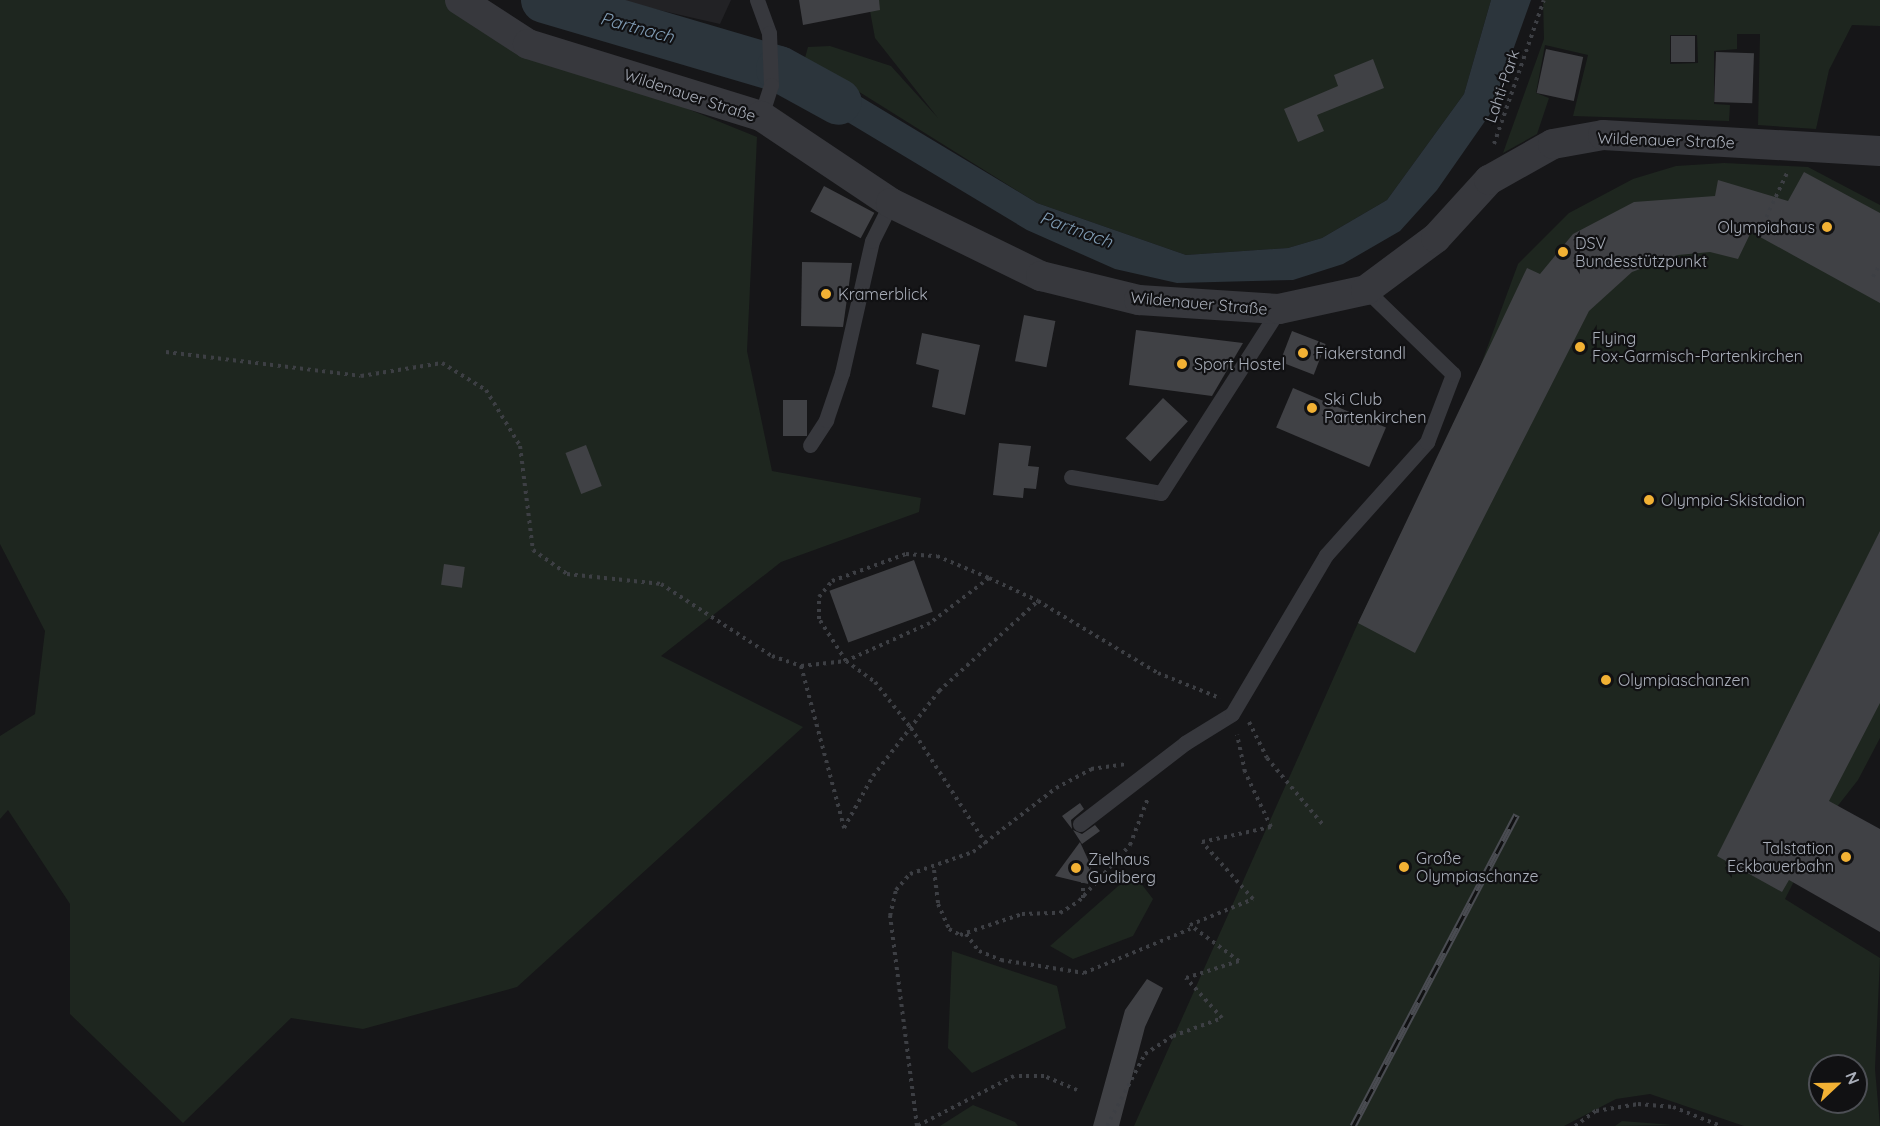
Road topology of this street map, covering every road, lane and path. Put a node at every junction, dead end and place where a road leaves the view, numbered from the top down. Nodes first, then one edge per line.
1 (460, 0) edge
2 (757, 0) edge
3 (1544, 0) edge
4 (761, 116) junction
5 (1880, 151) edge
6 (1490, 180) junction
7 (1776, 198) dead end
8 (891, 203) junction
9 (1763, 224) dead end
10 (1880, 264) edge
11 (1873, 277) dead end
12 (1366, 290) junction
13 (1279, 309) junction
14 (166, 352) dead end
15 (810, 445) dead end
16 (1071, 477) dead end
17 (989, 578) junction
18 (1038, 601) junction
19 (846, 661) junction
20 (801, 666) junction
21 (1235, 709) junction
22 (911, 728) junction
23 (1151, 768) junction
24 (1080, 824) dead end
25 (1324, 825) dead end
26 (986, 844) junction
27 (934, 870) junction
28 (1083, 882) dead end
29 (1082, 895) junction
30 (1190, 929) junction
31 (966, 934) junction
32 (1077, 1090) dead end
33 (1107, 1126) edge
34 (1575, 1126) edge
35 (1721, 1126) edge

1 - 4 street, Wildenauer Straße
2 - 4 lane
3 - 6 path, Lahti-Park
4 - 8 street, Wildenauer Straße
5 - 6 street, Wildenauer Straße
6 - 12 street, Wildenauer Straße
7 - 9 path
8 - 13 street, Wildenauer Straße
8 - 15 lane
10 - 11 path
12 - 13 street, Wildenauer Straße
12 - 21 lane
13 - 16 lane
14 - 20 path
17 - 18 path
17 - 19 path
17 - 19 path
18 - 21 path
18 - 22 path
19 - 20 path
19 - 22 path
20 - 22 path
21 - 23 lane
21 - 25 path
21 - 30 path
22 - 26 path
23 - 24 lane
23 - 26 path
23 - 29 path
26 - 27 path
27 - 31 path
27 - 32 path
28 - 29 path
29 - 31 path
30 - 31 path
30 - 33 path
34 - 35 path

